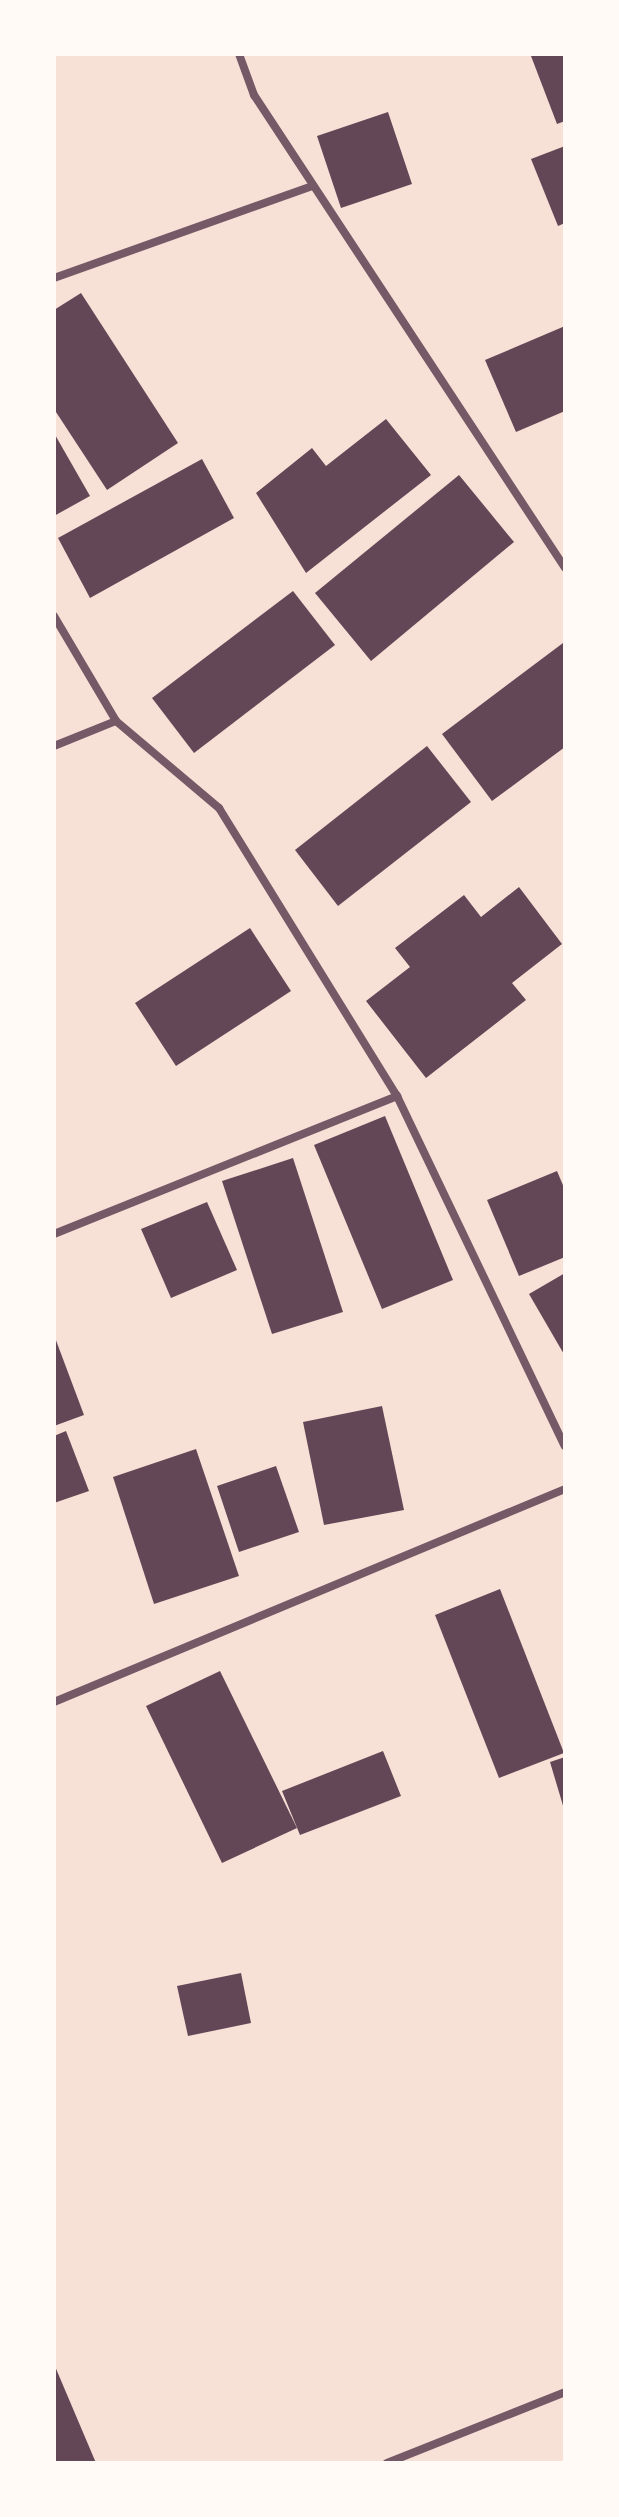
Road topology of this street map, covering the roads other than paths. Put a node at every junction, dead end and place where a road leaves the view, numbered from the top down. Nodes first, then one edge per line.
1 (239, 54) edge
2 (313, 186) junction
3 (54, 278) edge
4 (565, 568) edge
5 (54, 616) edge
6 (116, 721) junction
7 (54, 746) edge
8 (397, 1096) junction
9 (54, 1234) edge
10 (565, 1446) edge
11 (565, 1489) edge
12 (54, 1702) edge
13 (565, 2392) edge
14 (387, 2463) edge

1 - 2 street
2 - 3 street
2 - 4 street
5 - 6 street
6 - 7 street
6 - 8 street
8 - 9 street
8 - 10 street
11 - 12 street
13 - 14 street

